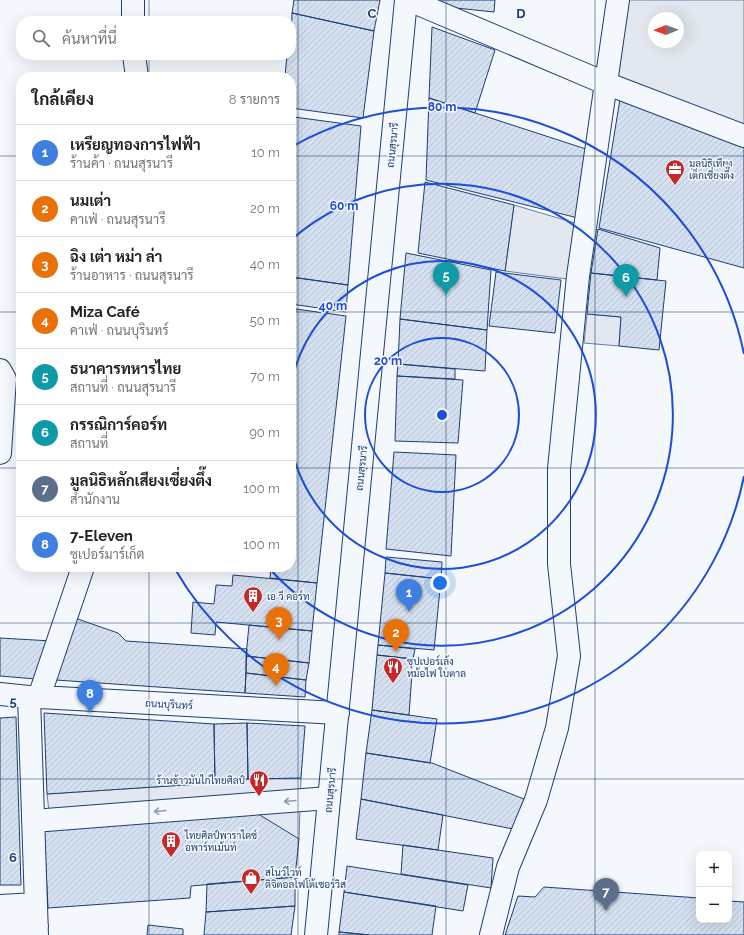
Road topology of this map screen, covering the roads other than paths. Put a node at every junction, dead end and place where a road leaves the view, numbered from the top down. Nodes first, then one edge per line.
1 (133, 0) edge
2 (408, 0) edge
3 (618, 0) edge
4 (133, 16) edge
5 (135, 60) edge
6 (136, 72) edge
7 (606, 83) junction
8 (744, 136) edge
9 (0, 370) edge
10 (0, 453) edge
11 (82, 572) edge
12 (0, 694) edge
13 (34, 697) junction
14 (338, 713) junction
15 (329, 798) junction
16 (33, 821) junction
17 (36, 904) junction
18 (0, 906) edge
19 (0, 927) edge
20 (37, 930) edge
21 (316, 935) edge
22 (491, 935) edge

1 - 4 street
2 - 7 street
2 - 14 street, ถนนสุรนารี
3 - 7 street
5 - 6 street
7 - 8 street
7 - 22 street
9 - 10 street
11 - 13 street
12 - 13 street, ถนนบุรินทร์
13 - 14 street, ถนนบุรินทร์
13 - 16 street
14 - 15 street, ถนนสุรนารี
15 -> 16 street
15 - 21 street, ถนนสุรนารี
16 - 17 street
17 - 18 street
17 - 20 street
19 - 20 street

